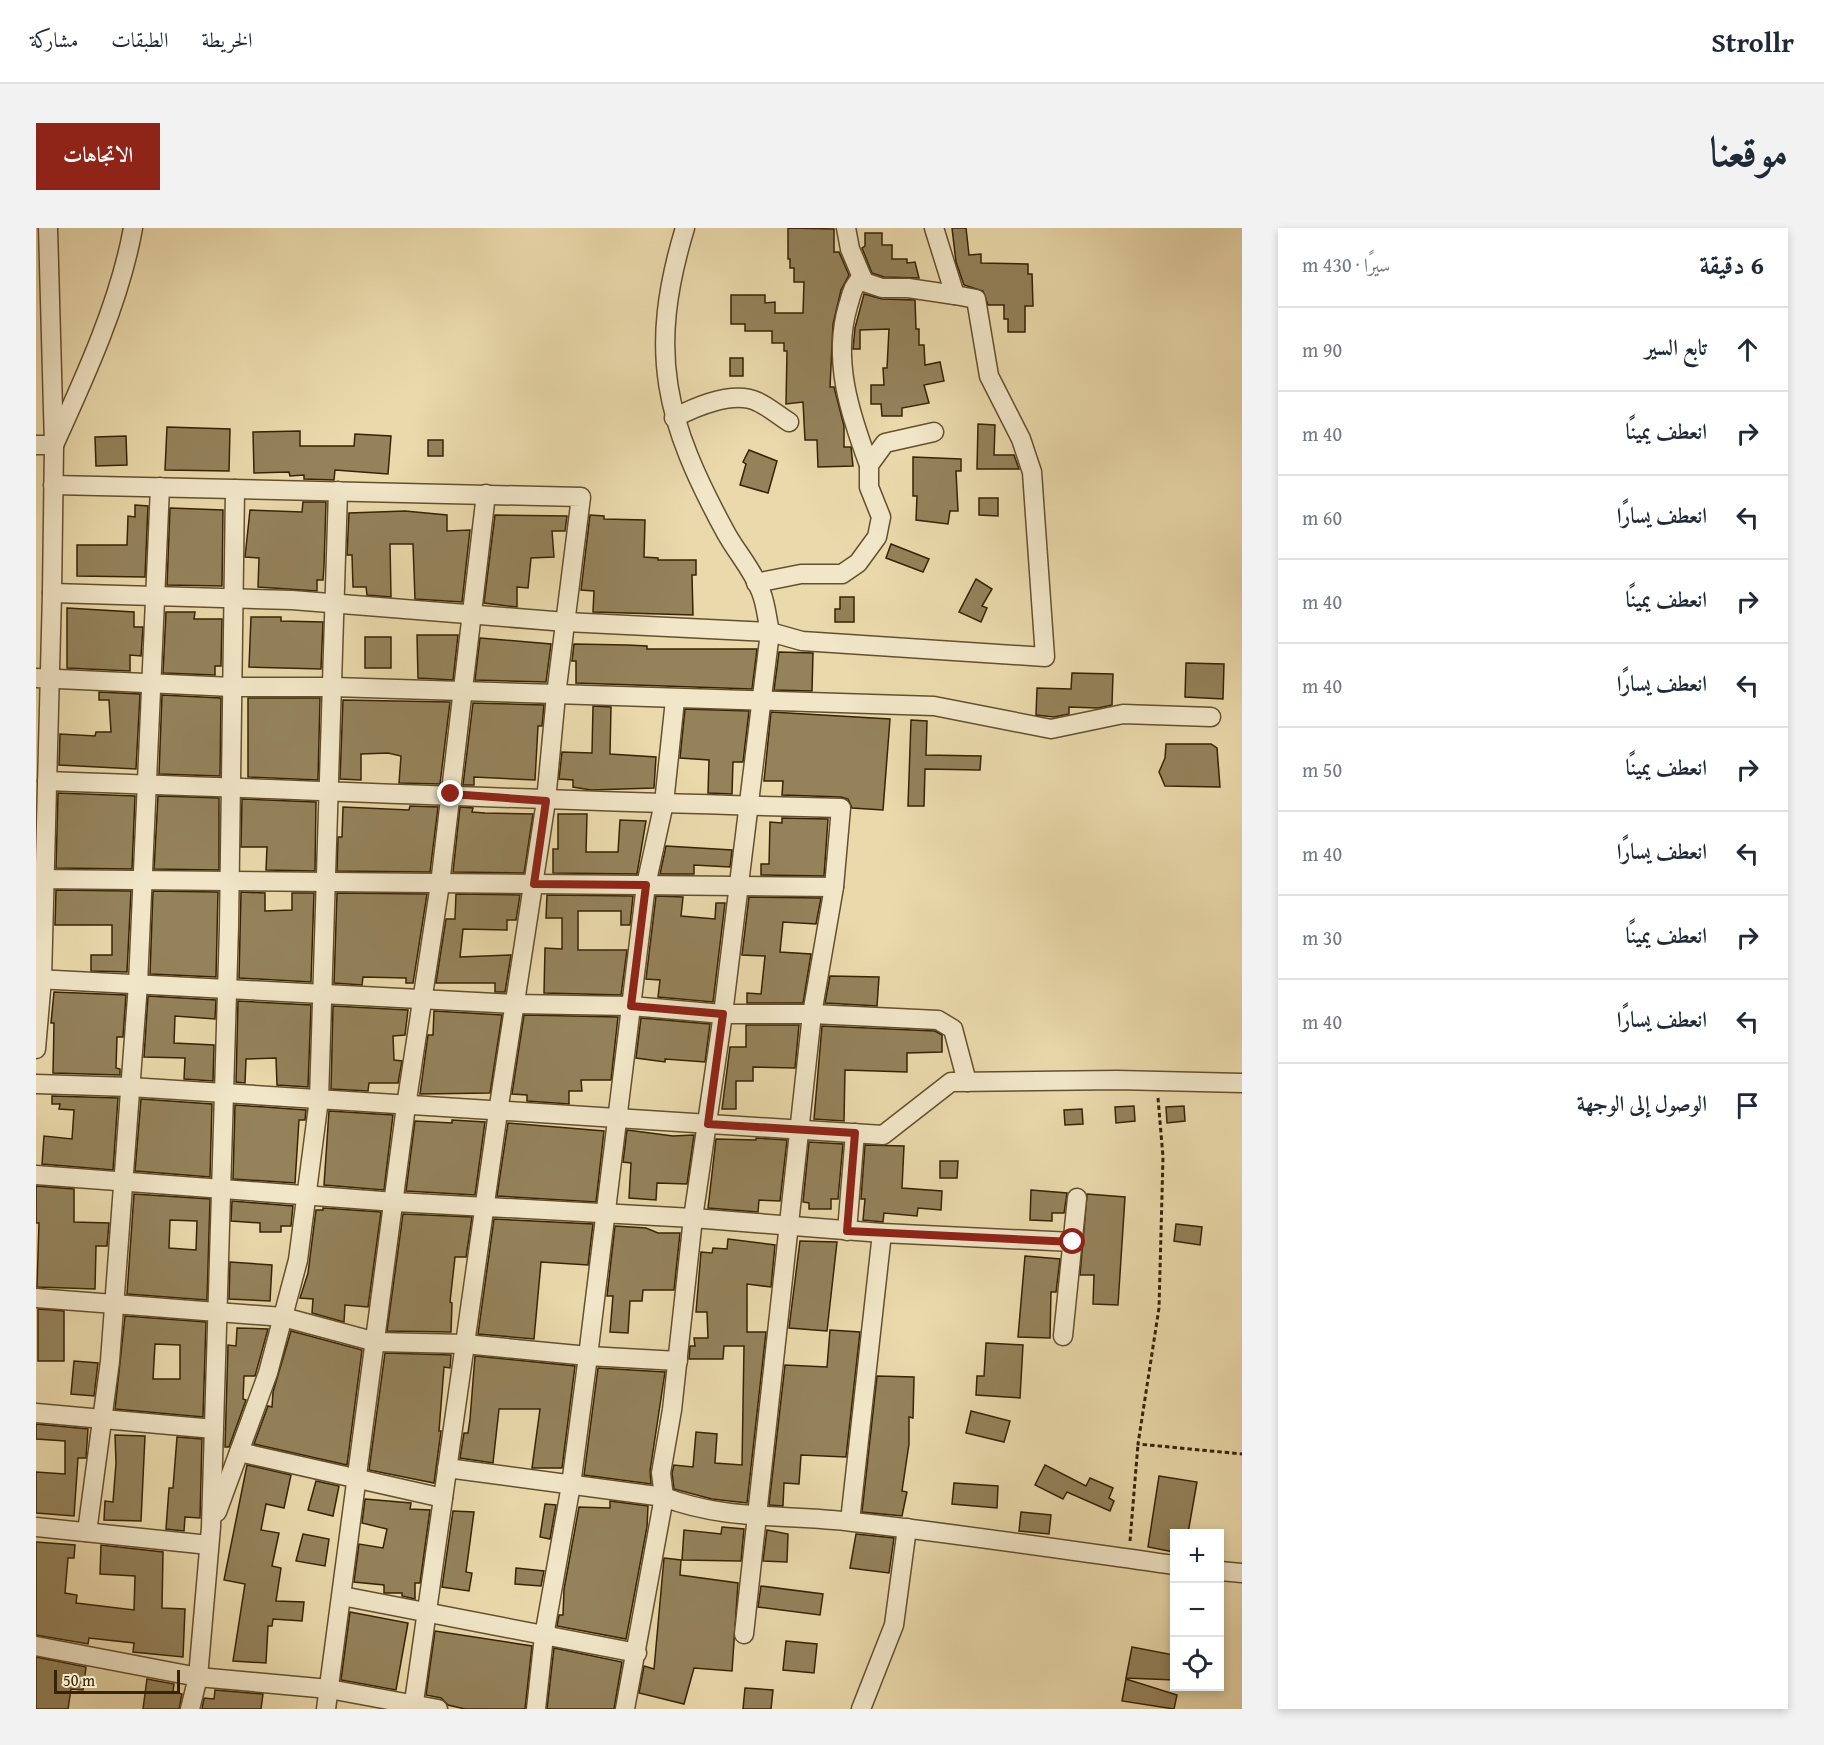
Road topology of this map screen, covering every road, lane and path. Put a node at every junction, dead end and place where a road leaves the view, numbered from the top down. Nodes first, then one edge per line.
1 (48, 228) edge
2 (133, 228) edge
3 (686, 228) edge
4 (846, 228) edge
5 (934, 228) edge
6 (42, 266) edge
7 (862, 277) junction
8 (955, 295) junction
9 (43, 352) edge
10 (674, 418) junction
11 (789, 423) dead end
12 (934, 432) dead end
13 (45, 445) edge
14 (869, 465) junction
15 (53, 485) junction
16 (160, 487) junction
17 (235, 489) junction
18 (338, 491) junction
19 (486, 495) junction
20 (44, 560) edge
21 (756, 583) junction
22 (52, 594) junction
23 (155, 596) junction
24 (234, 598) junction
25 (335, 603) junction
26 (470, 614) junction
27 (566, 622) junction
28 (770, 632) junction
29 (43, 678) edge
30 (150, 683) junction
31 (232, 687) junction
32 (333, 687) junction
33 (460, 692) junction
34 (556, 695) junction
35 (675, 700) junction
36 (762, 703) junction
37 (1211, 717) dead end
38 (47, 781) junction
39 (149, 784) junction
40 (231, 787) junction
41 (329, 790) junction
42 (451, 794) junction
43 (546, 801) junction
44 (664, 803) junction
45 (749, 806) junction
46 (40, 879) edge
47 (141, 880) junction
48 (230, 881) junction
49 (327, 882) junction
50 (440, 884) junction
51 (534, 884) junction
52 (646, 885) junction
53 (738, 886) junction
54 (834, 887) junction
55 (39, 979) edge
56 (138, 984) junction
57 (227, 988) junction
58 (323, 992) junction
59 (424, 998) junction
60 (515, 1004) junction
61 (631, 1006) junction
62 (723, 1014) junction
63 (812, 1014) junction
64 (36, 1049) edge
65 (1156, 1081) junction
66 (967, 1082) junction
67 (1242, 1083) edge
68 (36, 1084) edge
69 (130, 1087) junction
70 (225, 1094) junction
71 (319, 1099) junction
72 (406, 1106) junction
73 (498, 1112) junction
74 (618, 1119) junction
75 (708, 1124) junction
76 (799, 1130) junction
77 (855, 1133) junction
78 (36, 1175) edge
79 (123, 1181) junction
80 (221, 1187) junction
81 (306, 1195) junction
82 (1077, 1198) dead end
83 (395, 1202) junction
84 (485, 1206) junction
85 (605, 1214) junction
86 (693, 1218) junction
87 (789, 1227) junction
88 (847, 1231) junction
89 (882, 1233) junction
90 (1073, 1242) junction
91 (36, 1298) edge
92 (114, 1304) junction
93 (218, 1312) junction
94 (283, 1317) junction
95 (1063, 1336) dead end
96 (376, 1342) junction
97 (465, 1344) junction
98 (588, 1356) junction
99 (678, 1360) junction
100 (36, 1413) edge
101 (102, 1419) junction
102 (214, 1429) junction
103 (1138, 1444) junction
104 (239, 1452) junction
105 (1242, 1454) edge
106 (447, 1468) junction
107 (358, 1479) junction
108 (571, 1485) junction
109 (664, 1497) junction
110 (443, 1498) junction
111 (757, 1516) junction
112 (850, 1521) junction
113 (36, 1527) edge
114 (907, 1528) junction
115 (87, 1532) junction
116 (210, 1536) junction
117 (1129, 1558) junction
118 (1170, 1564) edge
119 (1224, 1571) edge
120 (1242, 1573) edge
121 (342, 1596) junction
122 (427, 1612) junction
123 (744, 1634) dead end
124 (544, 1636) junction
125 (36, 1646) edge
126 (637, 1653) junction
127 (198, 1677) junction
128 (329, 1689) junction
129 (413, 1707) edge
130 (190, 1709) edge
131 (326, 1709) edge
132 (438, 1709) edge
133 (536, 1709) edge
134 (625, 1709) edge
135 (861, 1709) edge

1 - 6 street
2 - 13 street
3 - 10 street
4 - 7 street
5 - 8 street
6 - 9 street
7 - 8 street
7 - 14 street
8 - 28 street
9 - 13 street
10 - 11 street
10 - 21 street
12 - 14 street
13 - 15 street
14 - 21 street
15 - 16 street
15 - 20 street
16 - 17 street
16 - 23 street
17 - 18 street
17 - 24 street
18 - 19 street
18 - 25 street
19 - 26 street
19 - 27 street
20 - 22 street
21 - 28 street
22 - 23 street
22 - 29 street
23 - 24 street
23 - 30 street
24 - 25 street
24 - 31 street
25 - 26 street
25 - 32 street
26 - 27 street
26 - 33 street
27 - 28 street
27 - 34 street
28 - 36 street
29 - 30 street
29 - 38 street
30 - 31 street
30 - 39 street
31 - 32 street
31 - 40 street
32 - 33 street
32 - 41 street
33 - 34 street
33 - 42 street
34 - 35 street
34 - 43 street
35 - 36 street
35 - 44 street
36 - 37 street
36 - 45 street
38 - 39 street
38 - 46 street
39 - 40 street
39 - 47 street
40 - 41 street
40 - 48 street
41 - 42 street
41 - 49 street
42 - 43 street
42 - 50 street
43 - 44 street
43 - 51 street
44 - 45 street
44 - 52 street
45 - 53 street
45 - 54 street
46 - 47 street
46 - 55 street
47 - 48 street
47 - 56 street
48 - 49 street
48 - 57 street
49 - 50 street
49 - 58 street
50 - 51 street
50 - 59 street
51 - 52 street
51 - 60 street
52 - 53 street
52 - 61 street
53 - 54 street
53 - 62 street
54 - 63 street
55 - 56 street
55 - 64 street
56 - 57 street
56 - 69 street
57 - 58 street
57 - 70 street
58 - 59 street
58 - 71 street
59 - 60 street
59 - 72 street
60 - 61 street
60 - 73 street
61 - 62 street
61 - 74 street
62 - 63 street
62 - 75 street
63 - 66 street
63 - 76 street
65 - 66 street
65 - 67 street
65 - 103 path
66 - 77 street
68 - 69 street
69 - 70 street
69 - 79 street
70 - 71 street
70 - 80 street
71 - 72 street
71 - 81 street
72 - 73 street
72 - 83 street
73 - 74 street
73 - 84 street
74 - 75 street
74 - 85 street
75 - 76 street
75 - 86 street
76 - 77 street
76 - 87 street
77 - 88 street
78 - 79 street
79 - 80 street
79 - 92 street
80 - 81 street
80 - 93 street
81 - 83 street
81 - 94 street
82 - 90 street
83 - 84 street
83 - 96 street
84 - 85 street
84 - 97 street
85 - 86 street
85 - 98 street
86 - 87 street
86 - 99 street
87 - 88 street
87 - 111 street
88 - 89 street
89 - 90 street
89 - 112 street
90 - 95 street
91 - 92 street
92 - 93 street
92 - 101 street
93 - 94 street
93 - 102 street
94 - 96 street
94 - 104 street
96 - 97 street
96 - 107 street
97 - 98 street
97 - 106 street
98 - 99 street
98 - 108 street
99 - 109 street
100 - 101 street
101 - 102 street
101 - 115 street
102 - 116 street
103 - 105 path
103 - 117 path
104 - 107 street
104 - 116 street
106 - 108 street
106 - 110 street
107 - 110 street
107 - 121 street
108 - 109 street
108 - 124 street
109 - 111 street
109 - 126 street
110 - 122 street
111 - 112 street
111 - 123 street
112 - 114 street
113 - 115 street
114 - 117 street
114 - 135 street
115 - 116 street
116 - 127 street
117 - 118 street
119 - 120 street
121 - 122 street
121 - 128 street
122 - 124 street
122 - 129 street
124 - 126 street
124 - 133 street
125 - 127 street
126 - 134 street
127 - 128 street
127 - 130 street
128 - 129 street
128 - 131 street
129 - 132 street

